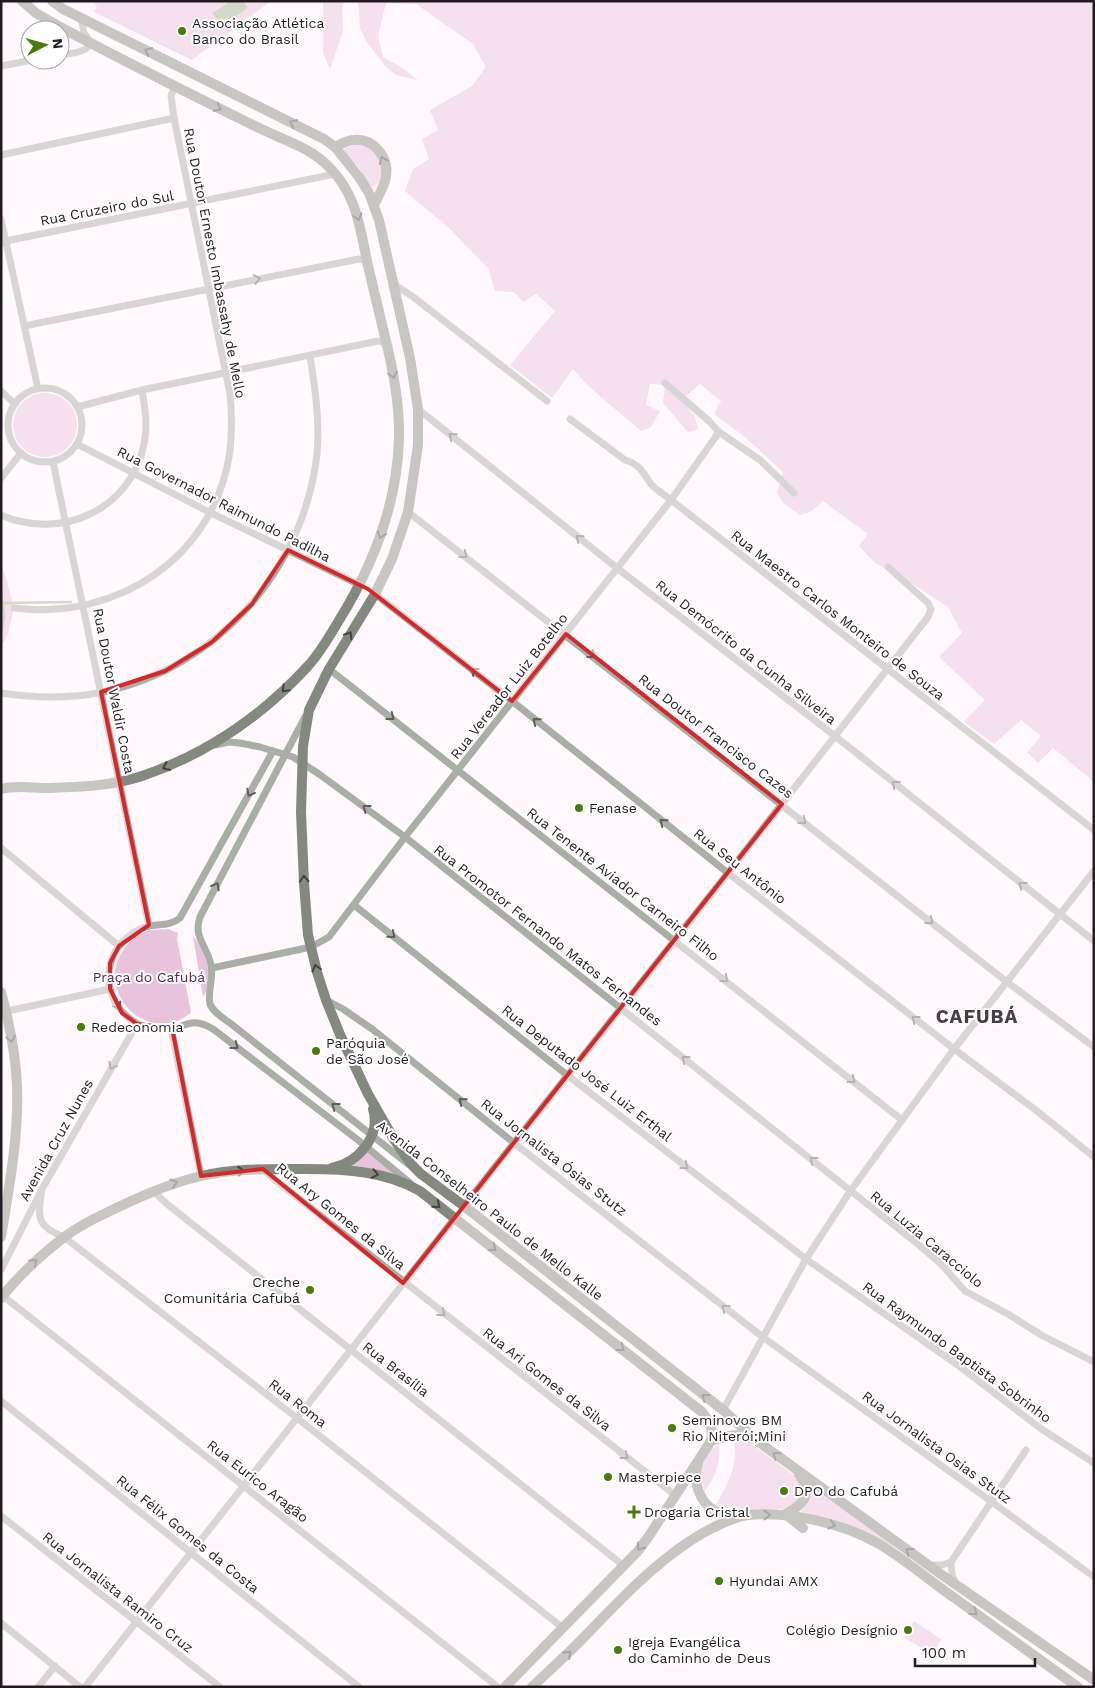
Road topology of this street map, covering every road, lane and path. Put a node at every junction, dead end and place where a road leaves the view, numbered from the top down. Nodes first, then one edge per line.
1 (22, 1) edge
2 (52, 1) edge
3 (81, 18) junction
4 (91, 43) junction
5 (70, 53) edge
6 (20, 62) edge
7 (1, 66) edge
8 (175, 85) junction
9 (174, 118) junction
10 (335, 147) junction
11 (1, 155) edge
12 (335, 174) junction
13 (192, 203) junction
14 (374, 205) junction
15 (1, 219) edge
16 (4, 242) edge
17 (367, 261) junction
18 (394, 285) junction
19 (209, 288) junction
20 (24, 326) junction
21 (386, 343) junction
22 (310, 356) junction
23 (226, 373) junction
24 (665, 383) dead end
25 (38, 389) junction
26 (142, 390) junction
27 (1, 391) edge
28 (548, 401) dead end
29 (15, 404) junction
30 (77, 407) junction
31 (418, 409) junction
32 (570, 419) dead end
33 (719, 432) junction
34 (77, 444) junction
35 (21, 453) junction
36 (53, 462) junction
37 (134, 472) junction
38 (1, 478) edge
39 (794, 493) dead end
40 (671, 500) junction
41 (209, 512) junction
42 (408, 512) junction
43 (1, 515) edge
44 (66, 523) junction
45 (288, 550) junction
46 (888, 567) dead end
47 (617, 568) junction
48 (360, 585) junction
49 (375, 594) junction
50 (84, 606) junction
51 (14, 608) dead end
52 (566, 634) junction
53 (329, 669) junction
54 (887, 669) junction
55 (101, 692) junction
56 (1, 693) edge
57 (512, 701) junction
58 (309, 710) junction
59 (835, 736) junction
60 (210, 746) junction
61 (273, 751) junction
62 (286, 754) junction
63 (302, 763) junction
64 (458, 770) junction
65 (119, 782) junction
66 (1, 789) edge
67 (782, 804) junction
68 (1094, 830) edge
69 (405, 837) junction
70 (1, 848) edge
71 (1094, 871) edge
72 (728, 873) junction
73 (354, 905) junction
74 (1060, 915) junction
75 (149, 926) junction
76 (674, 940) junction
77 (1094, 941) edge
78 (119, 946) junction
79 (310, 947) junction
80 (212, 968) junction
81 (1007, 982) junction
82 (110, 989) junction
83 (1, 992) edge
84 (326, 1000) junction
85 (621, 1008) junction
86 (4, 1012) edge
87 (137, 1024) junction
88 (172, 1028) junction
89 (1094, 1047) edge
90 (954, 1049) junction
91 (567, 1075) junction
92 (368, 1094) junction
93 (902, 1120) junction
94 (373, 1136) junction
95 (514, 1143) junction
96 (365, 1146) junction
97 (1094, 1158) edge
98 (263, 1168) junction
99 (327, 1169) junction
100 (421, 1174) junction
101 (202, 1176) junction
102 (42, 1189) junction
103 (153, 1190) junction
104 (851, 1190) junction
105 (420, 1191) junction
106 (464, 1206) junction
107 (454, 1218) junction
108 (1, 1237) edge
109 (64, 1237) junction
110 (806, 1259) junction
111 (1, 1270) edge
112 (403, 1283) junction
113 (2, 1297) edge
114 (764, 1338) junction
115 (351, 1349) junction
116 (1094, 1362) edge
117 (1, 1401) edge
118 (723, 1410) junction
119 (297, 1418) junction
120 (756, 1440) junction
121 (710, 1441) junction
122 (1026, 1450) dead end
123 (700, 1457) junction
124 (1094, 1463) edge
125 (796, 1469) junction
126 (244, 1486) junction
127 (675, 1495) junction
128 (992, 1502) junction
129 (746, 1515) junction
130 (1, 1516) edge
131 (786, 1516) junction
132 (803, 1528) dead end
133 (191, 1552) junction
134 (951, 1562) junction
135 (928, 1565) junction
136 (624, 1566) junction
137 (1094, 1577) edge
138 (956, 1584) junction
139 (136, 1622) junction
140 (1, 1623) edge
141 (563, 1628) junction
142 (55, 1666) junction
143 (1094, 1680) edge
144 (38, 1687) edge
145 (80, 1687) edge
146 (85, 1687) edge
147 (220, 1687) edge
148 (360, 1687) edge
149 (498, 1687) edge
150 (505, 1687) edge
151 (532, 1687) edge
152 (1078, 1687) edge

1 - 4 main road
2 - 3 main road
3 - 4 street
10 -> 3 main road
4 - 5 street
4 - 8 main road
6 - 7 street
8 - 9 street, Rua Doutor Ernesto Imbassahy de Mello
8 -> 12 main road
9 - 11 street
9 - 13 street, Rua Doutor Ernesto Imbassahy de Mello
10 - 12 main road
10 - 14 main road
14 -> 10 main road
12 - 13 street, Rua Cruzeiro do Sul
12 -> 17 main road
13 - 16 street, Rua Cruzeiro do Sul
13 - 19 street, Rua Doutor Ernesto Imbassahy de Mello
14 - 18 main road
15 - 16 street
16 - 20 street
19 -> 17 street
17 - 21 main road
18 - 28 street
18 - 31 main road
19 - 20 street
19 - 23 street, Rua Doutor Ernesto Imbassahy de Mello
20 - 25 street
21 - 22 street
21 -> 48 main road
22 - 23 street
22 - 45 street
23 - 26 street
23 - 41 street, Rua Doutor Ernesto Imbassahy de Mello
24 - 33 street
25 - 29 street
25 - 30 street
26 - 30 street
26 - 37 street
27 - 29 street
29 - 35 street
30 - 34 street
31 - 42 main road
47 -> 31 street, Rua Demócrito da Cunha Silveira
32 - 40 street, Rua Maestro Carlos Monteiro de Souza
33 - 39 street
33 - 40 street, Rua Vereador Luiz Botelho
34 - 36 street
34 - 37 street, Rua Governador Raimundo Padilha
35 - 36 street
35 - 38 street
36 - 44 street, Rua Doutor Waldir Costa
37 - 41 street, Rua Governador Raimundo Padilha
37 - 44 street
40 - 47 street, Rua Vereador Luiz Botelho
40 - 54 street, Rua Maestro Carlos Monteiro de Souza
41 - 45 street, Rua Governador Raimundo Padilha
41 - 50 street, Rua Doutor Ernesto Imbassahy de Mello
42 - 49 main road
42 -> 52 street, Rua Doutor Francisco Cazes
43 - 44 street
44 - 50 street, Rua Doutor Waldir Costa
45 - 48 street, Rua Governador Raimundo Padilha
45 - 55 street
46 - 54 street
47 - 52 street, Rua Vereador Luiz Botelho
47 - 59 street, Rua Demócrito da Cunha Silveira
48 -> 60 main road
53 -> 49 main road
57 -> 49 street, Rua Seu Antônio
50 - 51 street, Rua Doutor Ernesto Imbassahy de Mello
50 - 55 street, Rua Doutor Waldir Costa
52 - 57 street, Rua Vereador Luiz Botelho
52 -> 67 street, Rua Doutor Francisco Cazes
53 - 58 main road
53 -> 64 street, Rua Tenente Aviador Carneiro Filho
54 - 59 street
54 - 68 street, Rua Maestro Carlos Monteiro de Souza
55 - 56 street
55 - 65 street, Rua Doutor Waldir Costa
57 - 64 street, Rua Vereador Luiz Botelho
72 -> 57 street, Rua Seu Antônio
58 - 62 street
58 - 63 main road
59 - 67 street
74 -> 59 street, Rua Demócrito da Cunha Silveira
60 - 61 street, Rua Promotor Fernando Matos Fernandes
60 -> 65 main road
61 - 62 street, Rua Promotor Fernando Matos Fernandes
61 -> 75 street
62 - 63 street, Rua Promotor Fernando Matos Fernandes
80 -> 62 street
69 -> 63 street, Rua Promotor Fernando Matos Fernandes
79 -> 63 main road
64 - 69 street, Rua Vereador Luiz Botelho
64 - 76 street, Rua Tenente Aviador Carneiro Filho
65 - 66 main road
65 - 75 street, Rua Doutor Waldir Costa
67 - 72 street
67 -> 81 street, Rua Doutor Francisco Cazes
69 - 73 street, Rua Vereador Luiz Botelho
69 - 85 street, Rua Promotor Fernando Matos Fernandes
70 - 78 street
71 - 74 street
72 - 76 street
90 -> 72 street, Rua Seu Antônio
73 - 79 street, Rua Vereador Luiz Botelho
73 -> 91 street, Rua Deputado José Luiz Erthal
74 - 77 street, Rua Demócrito da Cunha Silveira
74 - 81 street
75 - 78 street
76 - 85 street
76 -> 93 street, Rua Tenente Aviador Carneiro Filho
78 - 82 street
79 - 80 street, Rua Vereador Luiz Botelho
84 -> 79 main road
94 -> 80 street, Avenida Conselheiro Paulo de Mello Kalle
81 - 89 street, Rua Doutor Francisco Cazes
81 - 90 street
82 - 86 street
82 -> 87 street
83 - 86 main road
84 - 92 main road
95 -> 84 street, Rua Jornalista Ósias Stutz
85 - 91 street
104 -> 85 street, Rua Promotor Fernando Matos Fernandes
86 -> 108 main road
87 - 88 street
87 -> 102 street, Avenida Cruz Nunes
88 -> 96 street, Avenida Conselheiro Paulo de Mello Kalle
88 - 101 street
90 - 93 street
90 - 97 street, Rua Seu Antônio
91 - 95 street
91 -> 110 street, Rua Deputado José Luiz Erthal
92 - 94 main road
92 - 100 main road
93 - 104 street
94 - 96 main road
94 - 100 street, Avenida Conselheiro Paulo de Mello Kalle
95 - 106 street
114 -> 95 street, Rua Jornalista Ósias Stutz
96 - 99 main road
96 - 105 street, Avenida Conselheiro Paulo de Mello Kalle
98 - 99 main road
101 -> 98 main road
98 - 112 street, Rua Ary Gomes da Silva
99 -> 105 main road
100 - 106 main road, Avenida Conselheiro Paulo de Mello Kalle
103 -> 101 main road
102 - 109 street, Rua Roma
102 - 111 street, Avenida Cruz Nunes
103 - 109 main road
103 - 115 street, Rua Brasília
104 - 110 street
104 - 116 street, Rua Luzia Caracciolo
105 -> 107 main road, Avenida Conselheiro Paulo de Mello Kalle
118 -> 106 main road, Avenida Conselheiro Paulo de Mello Kalle
107 - 112 street
107 -> 121 main road, Avenida Conselheiro Paulo de Mello Kalle
113 -> 109 main road
109 - 119 street, Rua Roma
110 - 114 street
110 - 124 street, Rua Raymundo Baptista Sobrinho
112 - 115 street
112 -> 127 street, Rua Ari Gomes da Silva
113 - 126 street, Rua Eurico Aragão
114 - 118 street
114 - 128 street, Rua Jornalista Osias Stutz
115 - 119 street
115 - 136 street, Rua Brasília
117 - 133 street, Rua Félix Gomes da Costa
118 - 120 main road, Avenida Conselheiro Paulo de Mello Kalle
119 - 126 street
119 - 141 street, Rua Roma
120 - 121 main road
125 -> 120 main road
121 - 123 main road
122 - 128 street
123 - 127 main road
123 - 129 main road
125 - 131 main road
135 -> 125 main road
126 - 133 street
126 - 149 street, Rua Eurico Aragão
127 -> 136 main road
128 - 134 street
128 - 137 street, Rua Jornalista Osias Stutz
129 -> 131 main road
151 -> 129 main road
130 - 139 street, Rua Jornalista Ramiro Cruz
131 - 132 main road
131 -> 152 main road
133 - 139 street
133 - 148 street, Rua Félix Gomes da Costa
134 - 135 street
134 - 138 street
135 - 138 main road
136 - 141 main road
138 - 143 main road
139 - 146 street
139 - 147 street, Rua Jornalista Ramiro Cruz
140 - 142 street
141 - 150 main road
142 - 144 street
142 - 145 street

